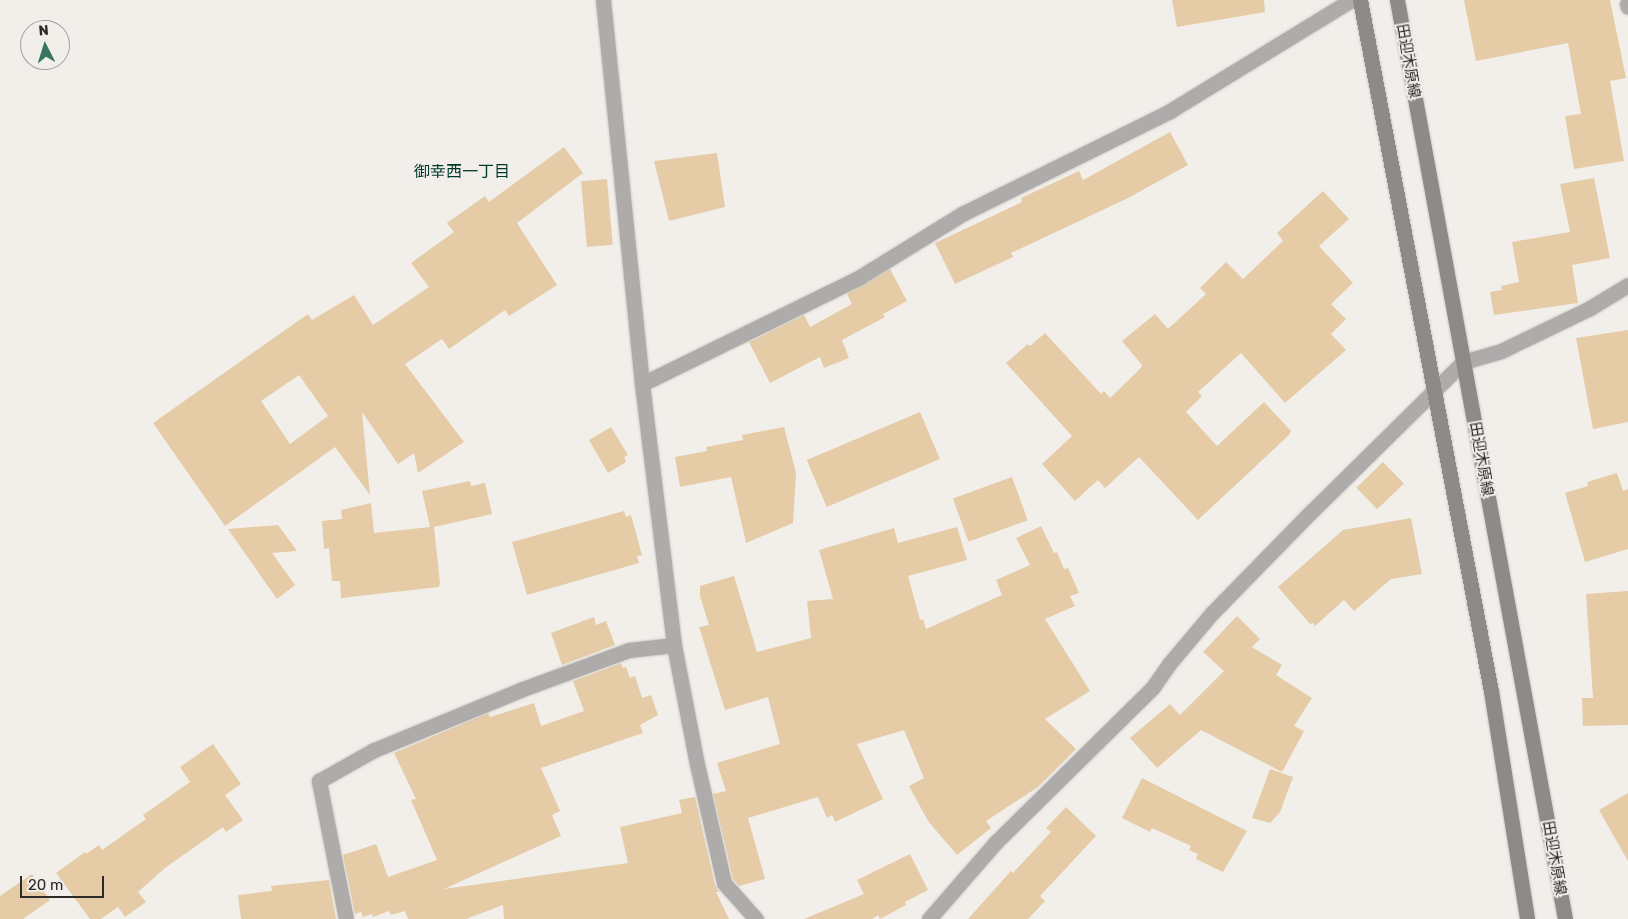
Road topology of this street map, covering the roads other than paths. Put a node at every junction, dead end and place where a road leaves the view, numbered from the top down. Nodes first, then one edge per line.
1 (603, 0) edge
2 (1350, 0) edge
3 (1360, 0) edge
4 (1397, 0) edge
5 (1628, 285) edge
6 (1463, 362) junction
7 (642, 384) junction
8 (1434, 390) junction
9 (674, 645) junction
10 (346, 919) edge
11 (756, 919) edge
12 (929, 919) edge
13 (1527, 919) edge
14 (1565, 919) edge

1 - 7 street
2 - 7 street
3 - 8 main road
4 - 6 main road, 田迎木原線
5 - 6 street
6 - 8 street
6 - 14 main road, 田迎木原線
7 - 9 street
8 - 12 street
8 - 13 main road
9 - 10 street
9 - 11 street

